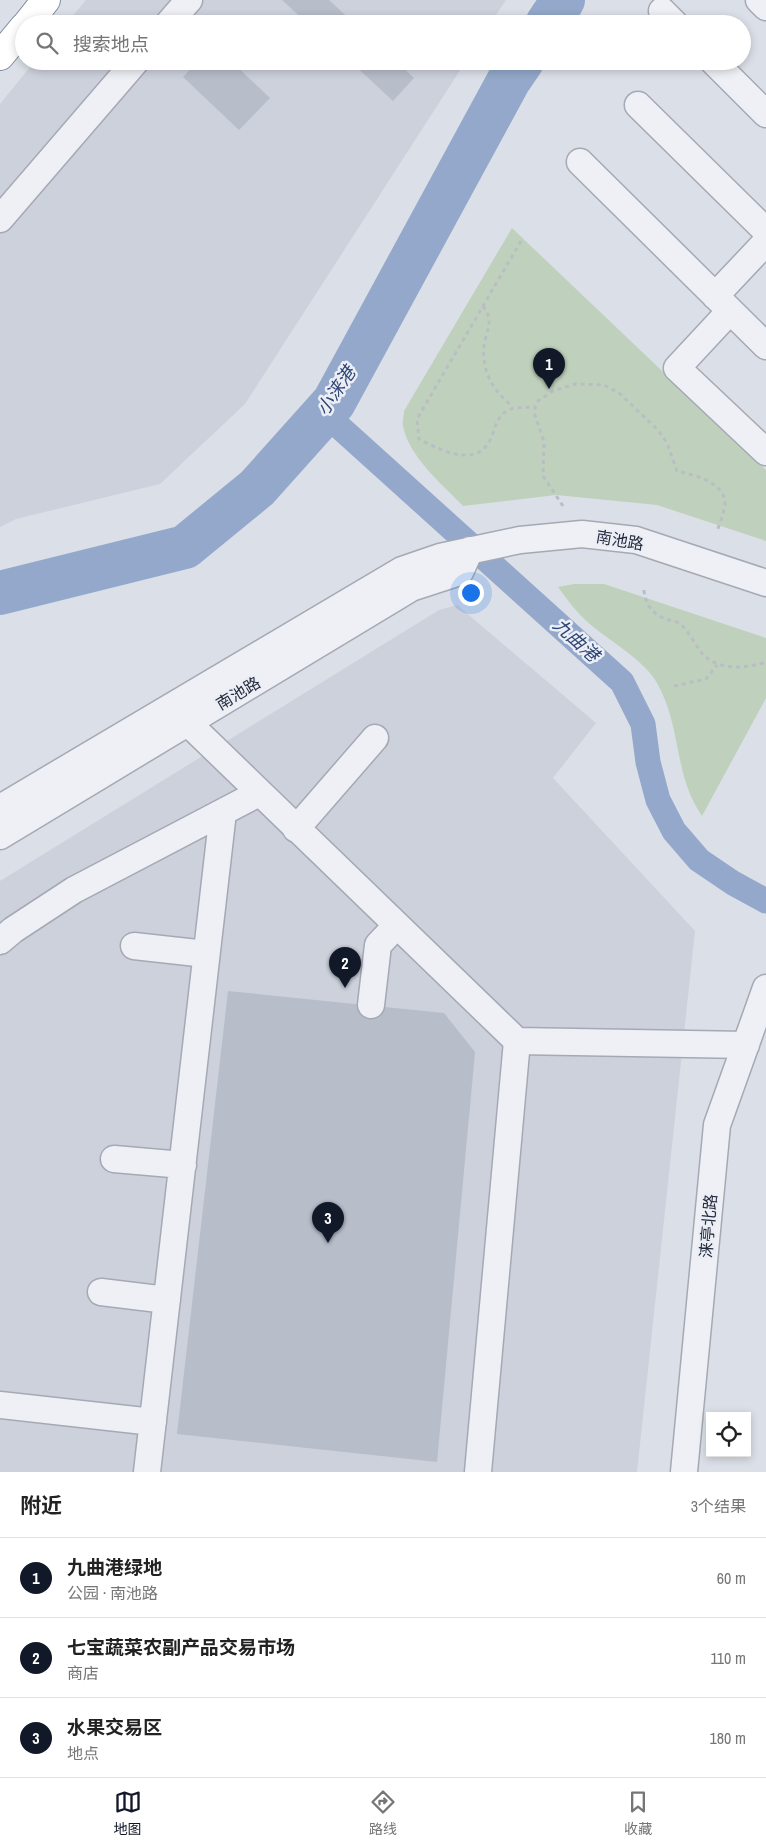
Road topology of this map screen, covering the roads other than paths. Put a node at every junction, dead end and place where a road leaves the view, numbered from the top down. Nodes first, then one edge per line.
1 (46, 0) edge
2 (188, 0) edge
3 (759, 0) edge
4 (766, 7) edge
5 (34, 15) edge
6 (176, 15) edge
7 (15, 38) edge
8 (0, 56) edge
9 (128, 70) edge
10 (722, 70) edge
11 (638, 105) dead end
12 (766, 114) edge
13 (580, 162) dead end
14 (0, 218) edge
15 (766, 231) edge
16 (766, 242) edge
17 (723, 304) junction
18 (766, 346) edge
19 (766, 452) edge
20 (470, 550) junction
21 (766, 583) edge
22 (188, 723) junction
23 (375, 738) dead end
24 (259, 793) junction
25 (0, 808) edge
26 (223, 812) junction
27 (296, 829) junction
28 (0, 836) edge
29 (397, 925) junction
30 (0, 941) edge
31 (134, 946) dead end
32 (206, 954) junction
33 (766, 988) edge
34 (371, 1005) dead end
35 (517, 1041) junction
36 (746, 1046) junction
37 (114, 1159) dead end
38 (182, 1165) junction
39 (101, 1292) dead end
40 (167, 1300) junction
41 (0, 1405) edge
42 (153, 1422) junction
43 (147, 1472) edge
44 (478, 1472) edge
45 (684, 1472) edge

1 - 5 highway
2 - 6 street
3 - 4 street
7 - 8 highway
9 - 14 street
10 - 12 street
11 - 15 street
13 - 17 street
16 - 17 street
17 - 18 street
17 - 19 street
20 - 21 street, 南池路
20 - 22 street, 南池路
20 - 25 street, 南池路
22 - 24 street
22 - 28 street, 南池路
23 - 27 street
24 - 26 street
24 - 27 street
26 - 30 street
26 - 32 street
27 - 29 street
29 - 34 street
29 - 35 street
31 - 32 street
32 - 38 street
33 - 36 street, 涞亭北路
35 - 36 street
35 - 44 street
36 - 45 street, 涞亭北路
37 - 38 street
38 - 40 street
39 - 40 street
40 - 42 street
41 - 42 street
42 - 43 street

